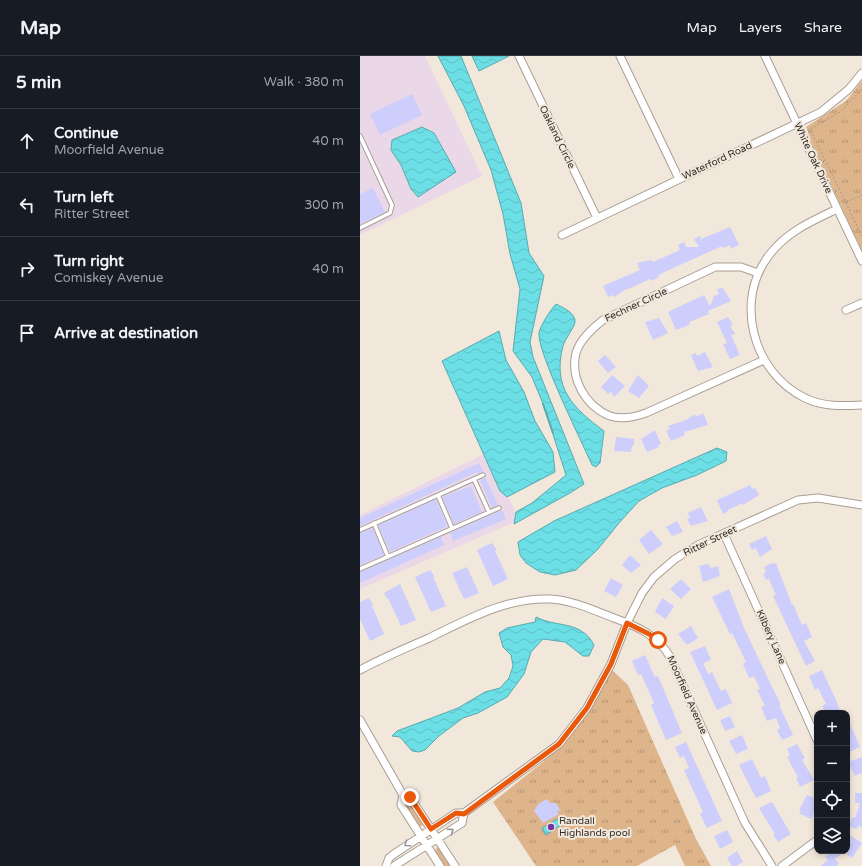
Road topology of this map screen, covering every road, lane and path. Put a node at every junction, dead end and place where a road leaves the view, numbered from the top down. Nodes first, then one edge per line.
1 (519, 56) edge
2 (620, 56) edge
3 (764, 56) edge
4 (862, 73) edge
5 (862, 89) edge
6 (797, 124) junction
7 (360, 136) edge
8 (679, 179) junction
9 (862, 195) edge
10 (846, 202) junction
11 (837, 208) junction
12 (597, 218) junction
13 (360, 228) edge
14 (562, 235) dead end
15 (862, 236) edge
16 (862, 261) edge
17 (758, 273) junction
18 (862, 303) edge
19 (846, 310) dead end
20 (764, 360) junction
21 (862, 405) edge
22 (483, 475) dead end
23 (474, 479) junction
24 (438, 495) junction
25 (862, 504) edge
26 (499, 508) dead end
27 (489, 512) junction
28 (374, 524) junction
29 (452, 528) junction
30 (360, 530) edge
31 (724, 534) junction
32 (388, 557) junction
33 (360, 569) edge
34 (627, 623) junction
35 (360, 670) edge
36 (360, 720) edge
37 (814, 733) edge
38 (402, 795) junction
39 (464, 814) junction
40 (431, 829) junction
41 (420, 835) junction
42 (438, 839) junction
43 (814, 842) edge
44 (427, 846) junction
45 (386, 866) edge
46 (394, 866) edge
47 (440, 866) edge
48 (455, 866) edge
49 (772, 866) edge
50 (782, 866) edge

1 - 12 street, Oakland Circle
2 - 8 street
3 - 6 street, White Oak Drive
4 - 6 street, Waterford Road
5 - 10 path
6 - 8 street, Waterford Road
6 - 11 street, White Oak Drive
7 - 13 lane
8 - 12 street, Waterford Road
9 - 10 path
10 - 15 path
11 - 16 street, White Oak Drive
11 - 17 street
12 - 14 street, Waterford Road
17 - 20 street
17 - 20 street, Fechner Circle
18 - 19 street
20 - 21 street
22 - 23 lane
23 - 24 lane
23 - 27 lane
24 - 28 lane
24 - 29 lane
25 - 31 street, Ritter Street
26 - 27 lane
27 - 29 lane
28 - 30 lane
28 - 32 lane
29 - 32 lane
31 - 34 street, Ritter Street
31 - 37 street, Kilbery Lane
32 - 33 lane
34 - 35 street, Moorfield Avenue
34 - 39 street, Ritter Street
34 - 49 street, Moorfield Avenue
36 - 38 street
38 - 40 street
38 - 41 street
39 - 40 street, Ritter Street
42 -> 39 street, Ritter Street
40 - 41 street, Ritter Street
40 - 42 street
41 - 44 street
41 -> 45 street, Ritter Street
42 - 44 street, Ritter Street
42 - 48 street
43 - 50 street
44 - 46 street, Ritter Street
44 - 47 street

